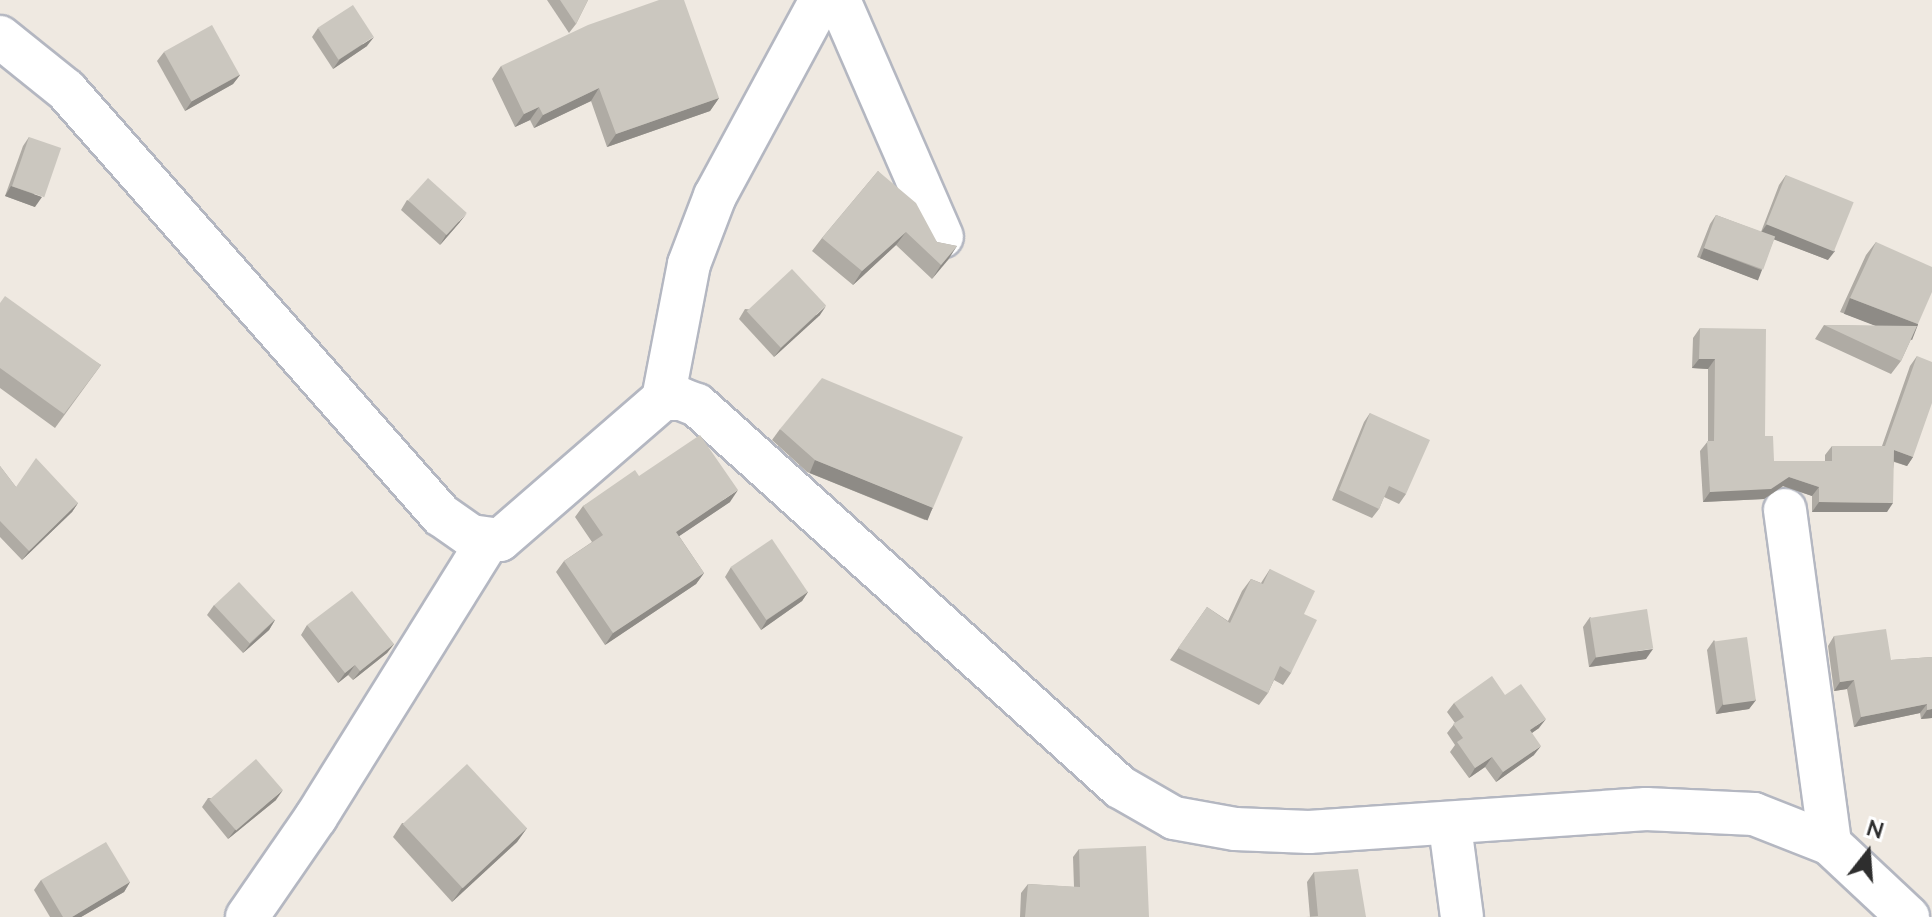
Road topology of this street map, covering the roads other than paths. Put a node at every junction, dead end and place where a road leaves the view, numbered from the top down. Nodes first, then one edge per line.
1 (821, 0) edge
2 (839, 0) edge
3 (0, 37) edge
4 (942, 237) dead end
5 (663, 399) junction
6 (1785, 510) dead end
7 (487, 542) junction
8 (1450, 826) junction
9 (1830, 844) junction
10 (247, 917) edge
11 (1462, 917) edge
12 (1908, 917) edge

1 - 5 street
2 - 4 street
3 - 7 street
5 - 7 street
5 - 8 street
6 - 9 street
7 - 10 street
8 - 9 street
8 - 11 street
9 - 12 street

